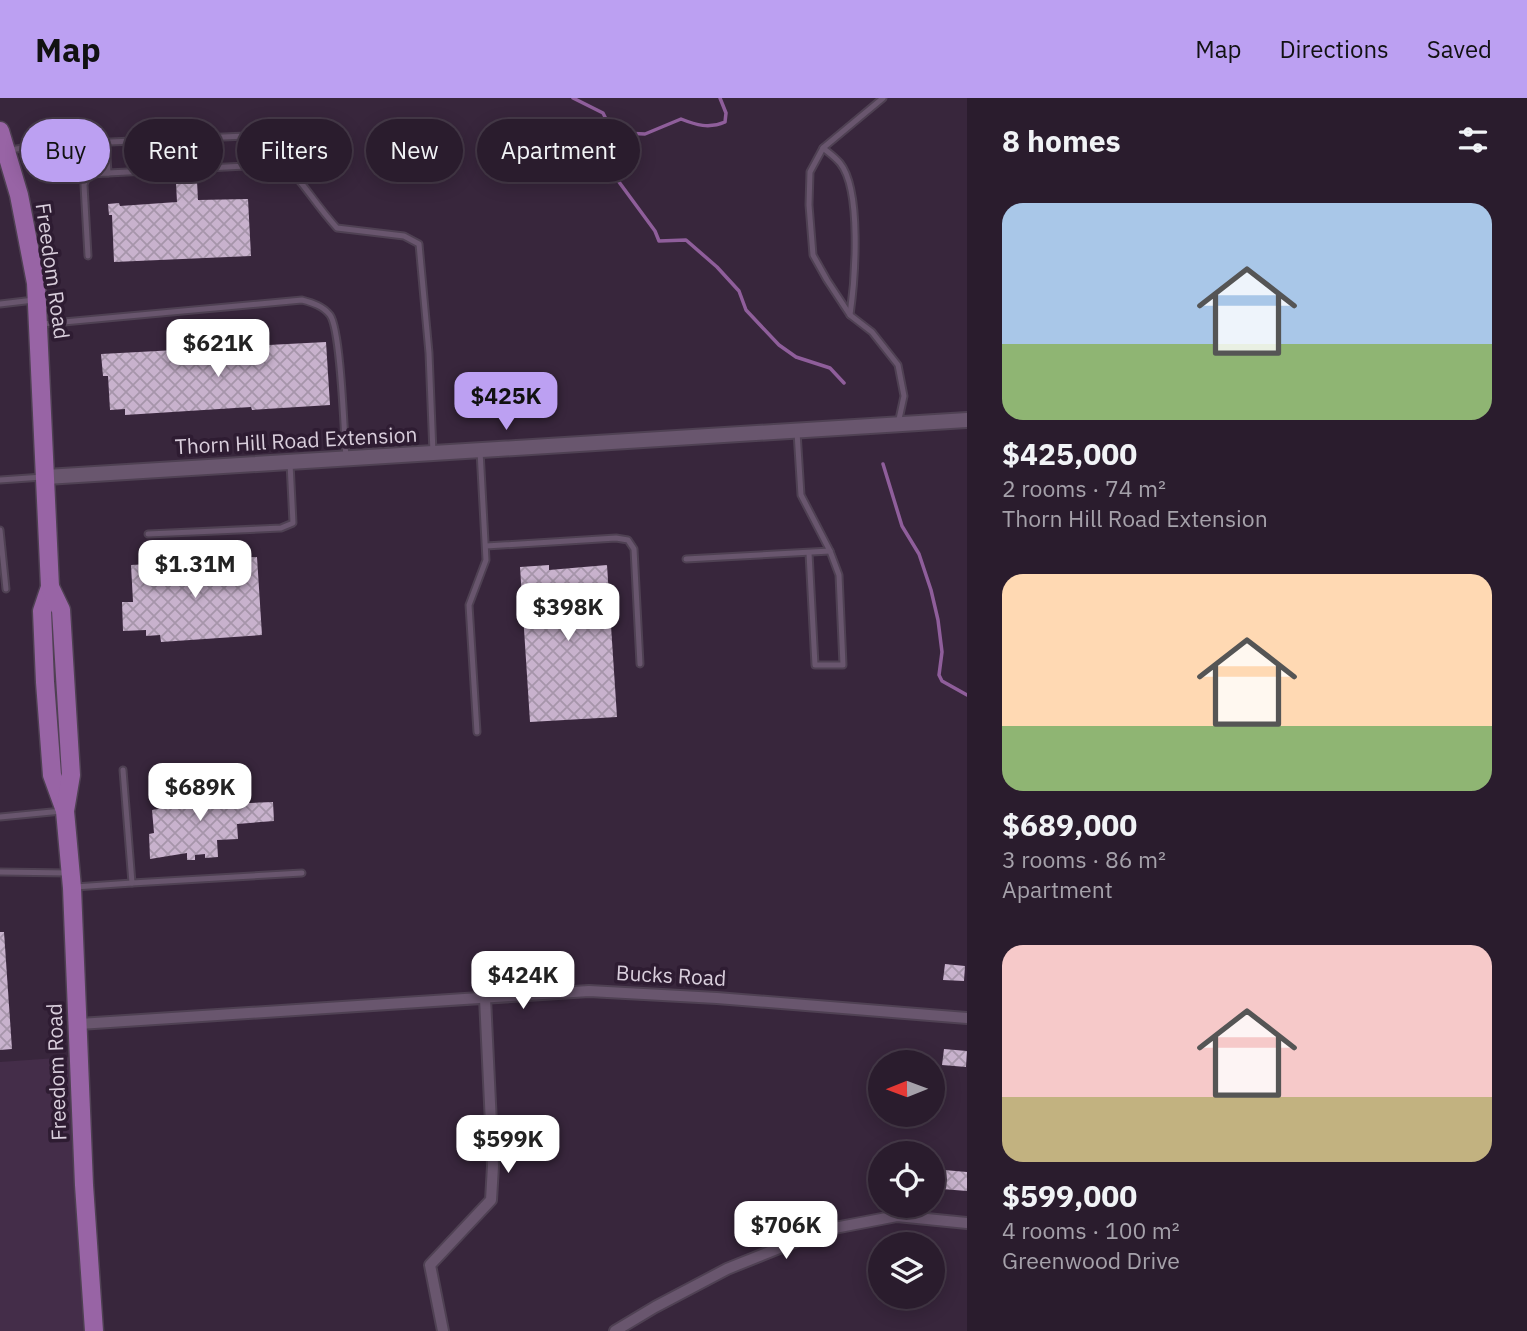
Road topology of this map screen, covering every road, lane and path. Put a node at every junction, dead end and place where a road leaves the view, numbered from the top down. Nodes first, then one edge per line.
1 (883, 98) edge
2 (0, 131) edge
3 (237, 136) edge
4 (110, 142) edge
5 (823, 148) junction
6 (21, 149) edge
7 (7, 151) junction
8 (237, 166) edge
9 (110, 173) edge
10 (86, 182) edge
11 (303, 182) edge
12 (88, 257) dead end
13 (37, 300) junction
14 (0, 304) edge
15 (850, 315) junction
16 (39, 324) junction
17 (967, 419) edge
18 (898, 424) junction
19 (797, 431) junction
20 (480, 451) junction
21 (433, 454) junction
22 (346, 460) junction
23 (290, 463) junction
24 (46, 477) junction
25 (0, 480) edge
26 (0, 530) edge
27 (148, 534) dead end
28 (486, 547) junction
29 (830, 551) junction
30 (809, 552) junction
31 (687, 559) dead end
32 (6, 589) dead end
33 (640, 664) dead end
34 (477, 732) dead end
35 (124, 770) dead end
36 (65, 811) junction
37 (0, 817) edge
38 (0, 872) edge
39 (302, 873) dead end
40 (71, 880) junction
41 (132, 883) junction
42 (485, 998) junction
43 (967, 1018) edge
44 (79, 1024) junction
45 (967, 1223) edge
46 (94, 1331) edge
47 (443, 1331) edge
48 (615, 1331) edge

1 - 5 lane
2 - 7 main road, Freedom Road
3 - 4 lane
5 - 15 lane
5 - 15 lane
6 - 7 lane
7 - 13 main road, Freedom Road
8 - 9 lane
10 - 12 lane
11 - 21 lane
13 - 14 lane
13 - 16 main road, Freedom Road
15 - 18 lane
16 - 22 lane
16 - 24 main road, Freedom Road
17 - 18 street, Thorn Hill Road Extension
18 - 19 street, Thorn Hill Road Extension
19 - 20 street, Thorn Hill Road Extension
19 - 29 lane
20 - 21 street, Thorn Hill Road Extension
20 - 28 lane
21 - 22 street, Thorn Hill Road Extension
22 - 23 street, Thorn Hill Road Extension
23 - 24 street, Thorn Hill Road Extension
23 - 27 lane
24 - 25 lane
24 - 36 main road, Freedom Road
26 - 32 lane
28 - 33 lane
28 - 34 lane
29 - 30 lane
29 - 30 lane
30 - 31 lane
35 - 41 lane
36 - 37 lane
36 - 40 main road, Freedom Road
38 - 40 lane
39 - 41 lane
40 - 41 lane
40 - 44 main road, Freedom Road
42 - 43 street, Bucks Road
42 - 44 street, Bucks Road
42 - 47 street
44 - 46 main road, Freedom Road
45 - 48 street

